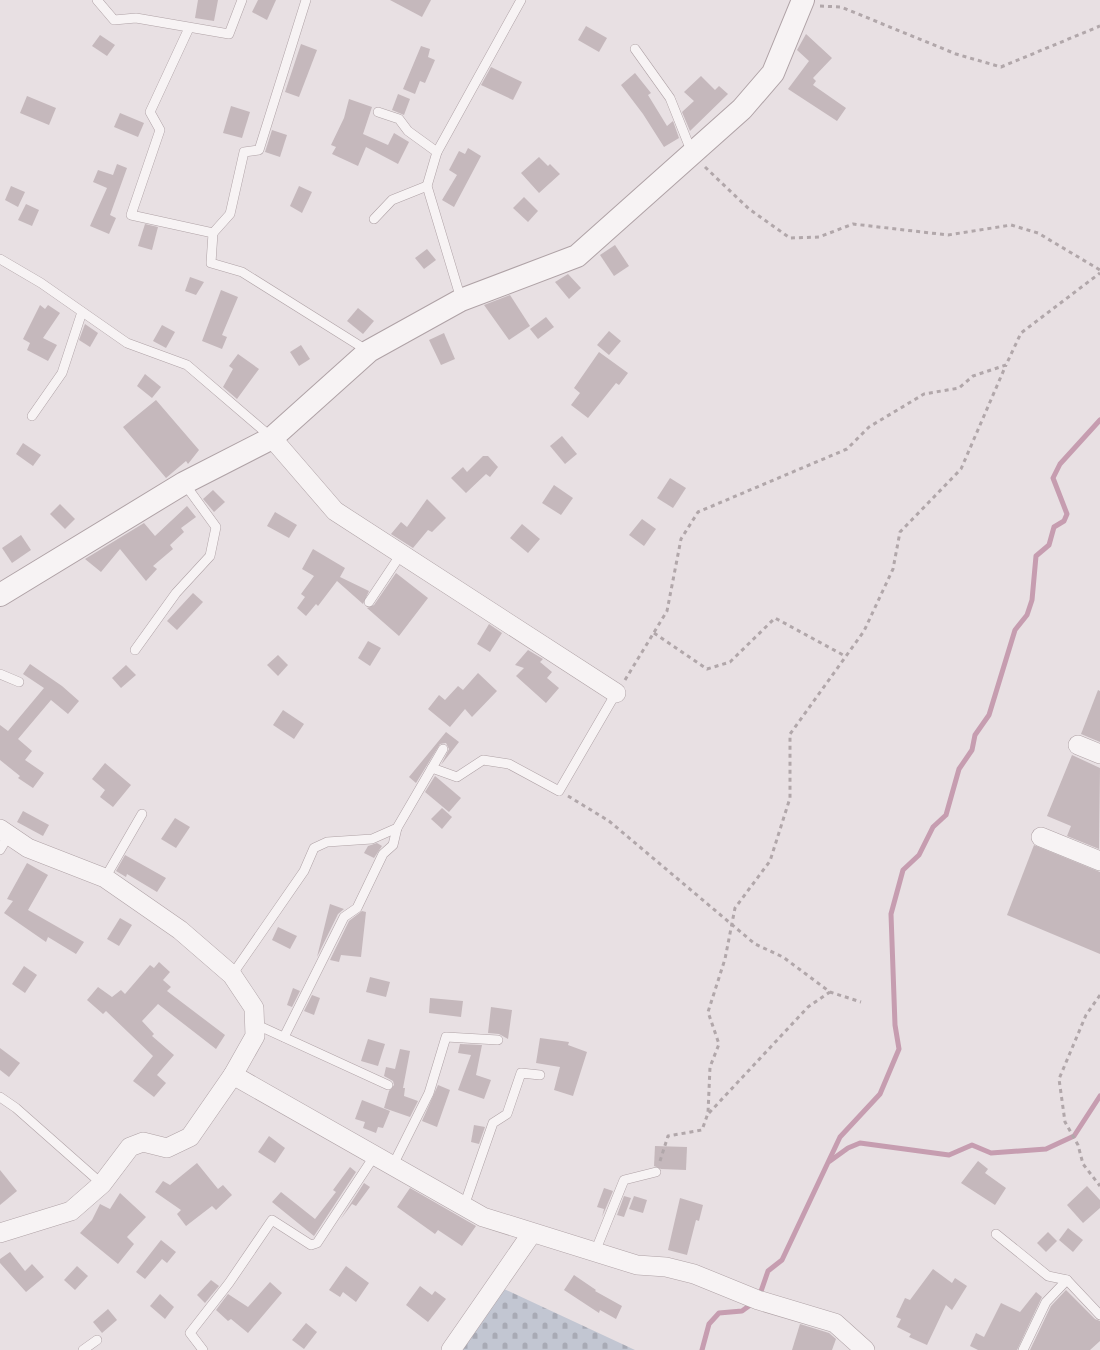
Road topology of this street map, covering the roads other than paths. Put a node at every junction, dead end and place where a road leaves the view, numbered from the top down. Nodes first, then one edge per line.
1 (97, 0) edge
2 (242, 0) edge
3 (306, 0) edge
4 (521, 0) edge
5 (799, 1) edge
6 (189, 28) junction
7 (634, 49) dead end
8 (378, 112) dead end
9 (436, 152) junction
10 (692, 154) junction
11 (427, 186) junction
12 (374, 219) dead end
13 (213, 233) junction
14 (0, 259) edge
15 (460, 300) junction
16 (82, 312) junction
17 (369, 351) junction
18 (32, 416) dead end
19 (272, 438) junction
20 (184, 483) junction
21 (401, 554) junction
22 (0, 595) edge
23 (369, 602) dead end
24 (135, 650) dead end
25 (0, 674) edge
26 (19, 682) dead end
27 (616, 693) joint
28 (1078, 745) dead end
29 (443, 749) dead end
30 (1100, 754) edge
31 (432, 768) junction
32 (142, 814) dead end
33 (397, 828) junction
34 (1041, 837) dead end
35 (3, 838) edge
36 (1100, 861) edge
37 (105, 878) junction
38 (232, 975) junction
39 (255, 1024) junction
40 (284, 1037) junction
41 (498, 1040) dead end
42 (540, 1075) dead end
43 (233, 1076) junction
44 (388, 1085) dead end
45 (0, 1097) edge
46 (375, 1155) junction
47 (393, 1165) junction
48 (656, 1172) road end
49 (102, 1184) junction
50 (464, 1206) junction
51 (0, 1233) edge
52 (532, 1233) junction
53 (996, 1234) dead end
54 (595, 1252) junction
55 (1067, 1280) junction
56 (1100, 1314) edge
57 (97, 1340) dead end
58 (83, 1350) edge
59 (203, 1350) edge
60 (451, 1350) edge
61 (865, 1350) edge
62 (1023, 1350) edge

1 - 6 lane
2 - 6 lane
3 - 13 lane
4 - 9 lane
5 - 10 street
6 - 13 lane
7 - 10 lane
8 - 9 lane
9 - 11 lane
10 - 15 street
11 - 12 lane
11 - 15 lane
13 - 17 lane
14 - 16 lane
15 - 17 street
16 - 18 lane
16 - 19 lane
17 - 19 street
19 - 20 street
19 - 21 street
20 - 22 street
20 - 24 lane
21 - 23 lane
21 - 27 street
25 - 26 lane
27 - 31 lane
28 - 30 street
29 - 31 lane
31 - 33 lane
32 - 37 lane
33 - 38 lane
33 - 40 lane
34 - 36 street
35 - 37 street
37 - 38 street
38 - 39 street
39 - 40 lane
39 - 43 street
40 - 44 lane
41 - 47 lane
42 - 50 lane
43 - 46 street
43 - 49 street
45 - 49 lane
46 - 47 street
46 - 59 lane
47 - 50 street
48 - 54 lane
49 - 51 street
50 - 52 street
52 - 54 street
52 - 60 street
53 - 55 lane
54 - 61 street
55 - 56 lane
55 - 62 lane
57 - 58 lane

